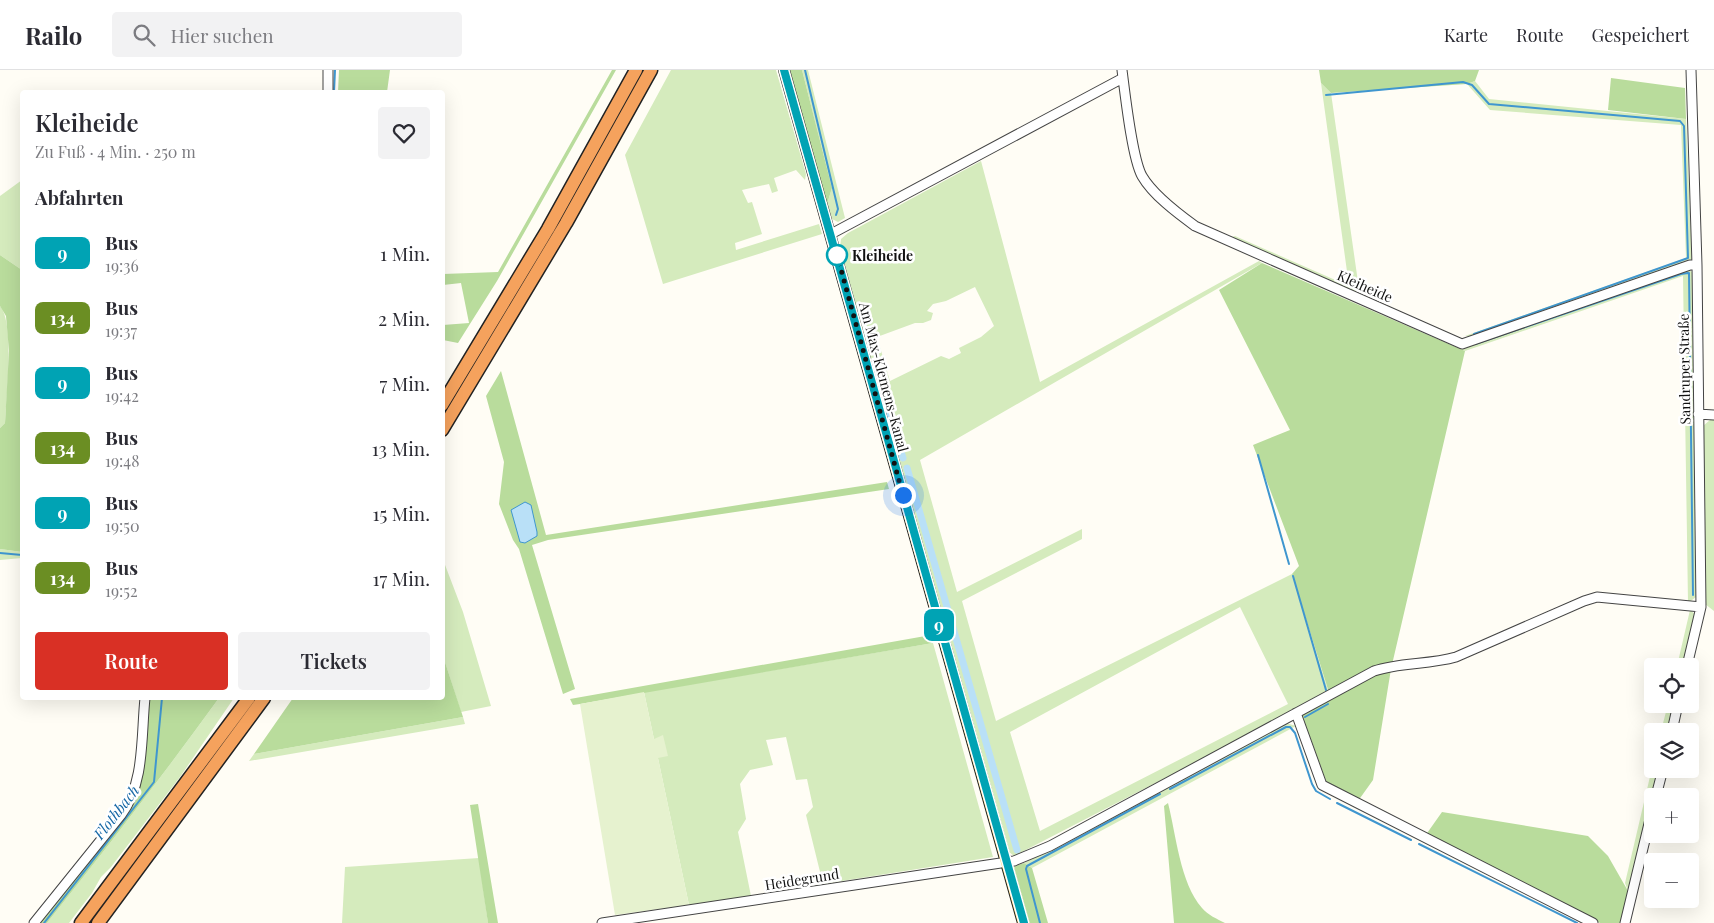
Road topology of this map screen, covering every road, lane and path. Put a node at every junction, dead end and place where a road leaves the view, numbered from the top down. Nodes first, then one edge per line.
1 (328, 70) edge
2 (636, 70) edge
3 (651, 70) edge
4 (784, 70) edge
5 (1690, 70) edge
6 (1122, 74) edge
7 (328, 90) edge
8 (831, 234) junction
9 (1697, 265) junction
10 (445, 400) edge
11 (1698, 414) junction
12 (1714, 415) edge
13 (445, 425) edge
14 (1701, 607) junction
15 (1689, 658) edge
16 (145, 700) edge
17 (248, 700) edge
18 (263, 700) edge
19 (1296, 713) junction
20 (1644, 843) edge
21 (1006, 863) junction
22 (34, 923) edge
23 (81, 923) edge
24 (98, 923) edge
25 (602, 923) edge
26 (1024, 923) edge
27 (1593, 923) edge
28 (1625, 923) edge

1 - 7 street
2 - 10 highway
3 - 13 highway
4 - 8 main road, Am Max-Klemens-Kanal
5 - 9 street, Sandruper Straße
6 - 8 street
6 - 9 street, Kleiheide
8 - 21 main road, Am Max-Klemens-Kanal
9 - 11 street, Sandruper Straße
11 - 12 street
11 - 14 street, Sandruper Straße
14 - 15 street, Sandruper Straße
14 - 19 street, Heidegrund
16 - 22 street
17 - 23 highway
18 - 24 highway
19 - 21 street, Heidegrund
19 - 27 street
20 - 28 street
21 - 25 street, Heidegrund
21 - 26 main road, Am Max-Klemens-Kanal

